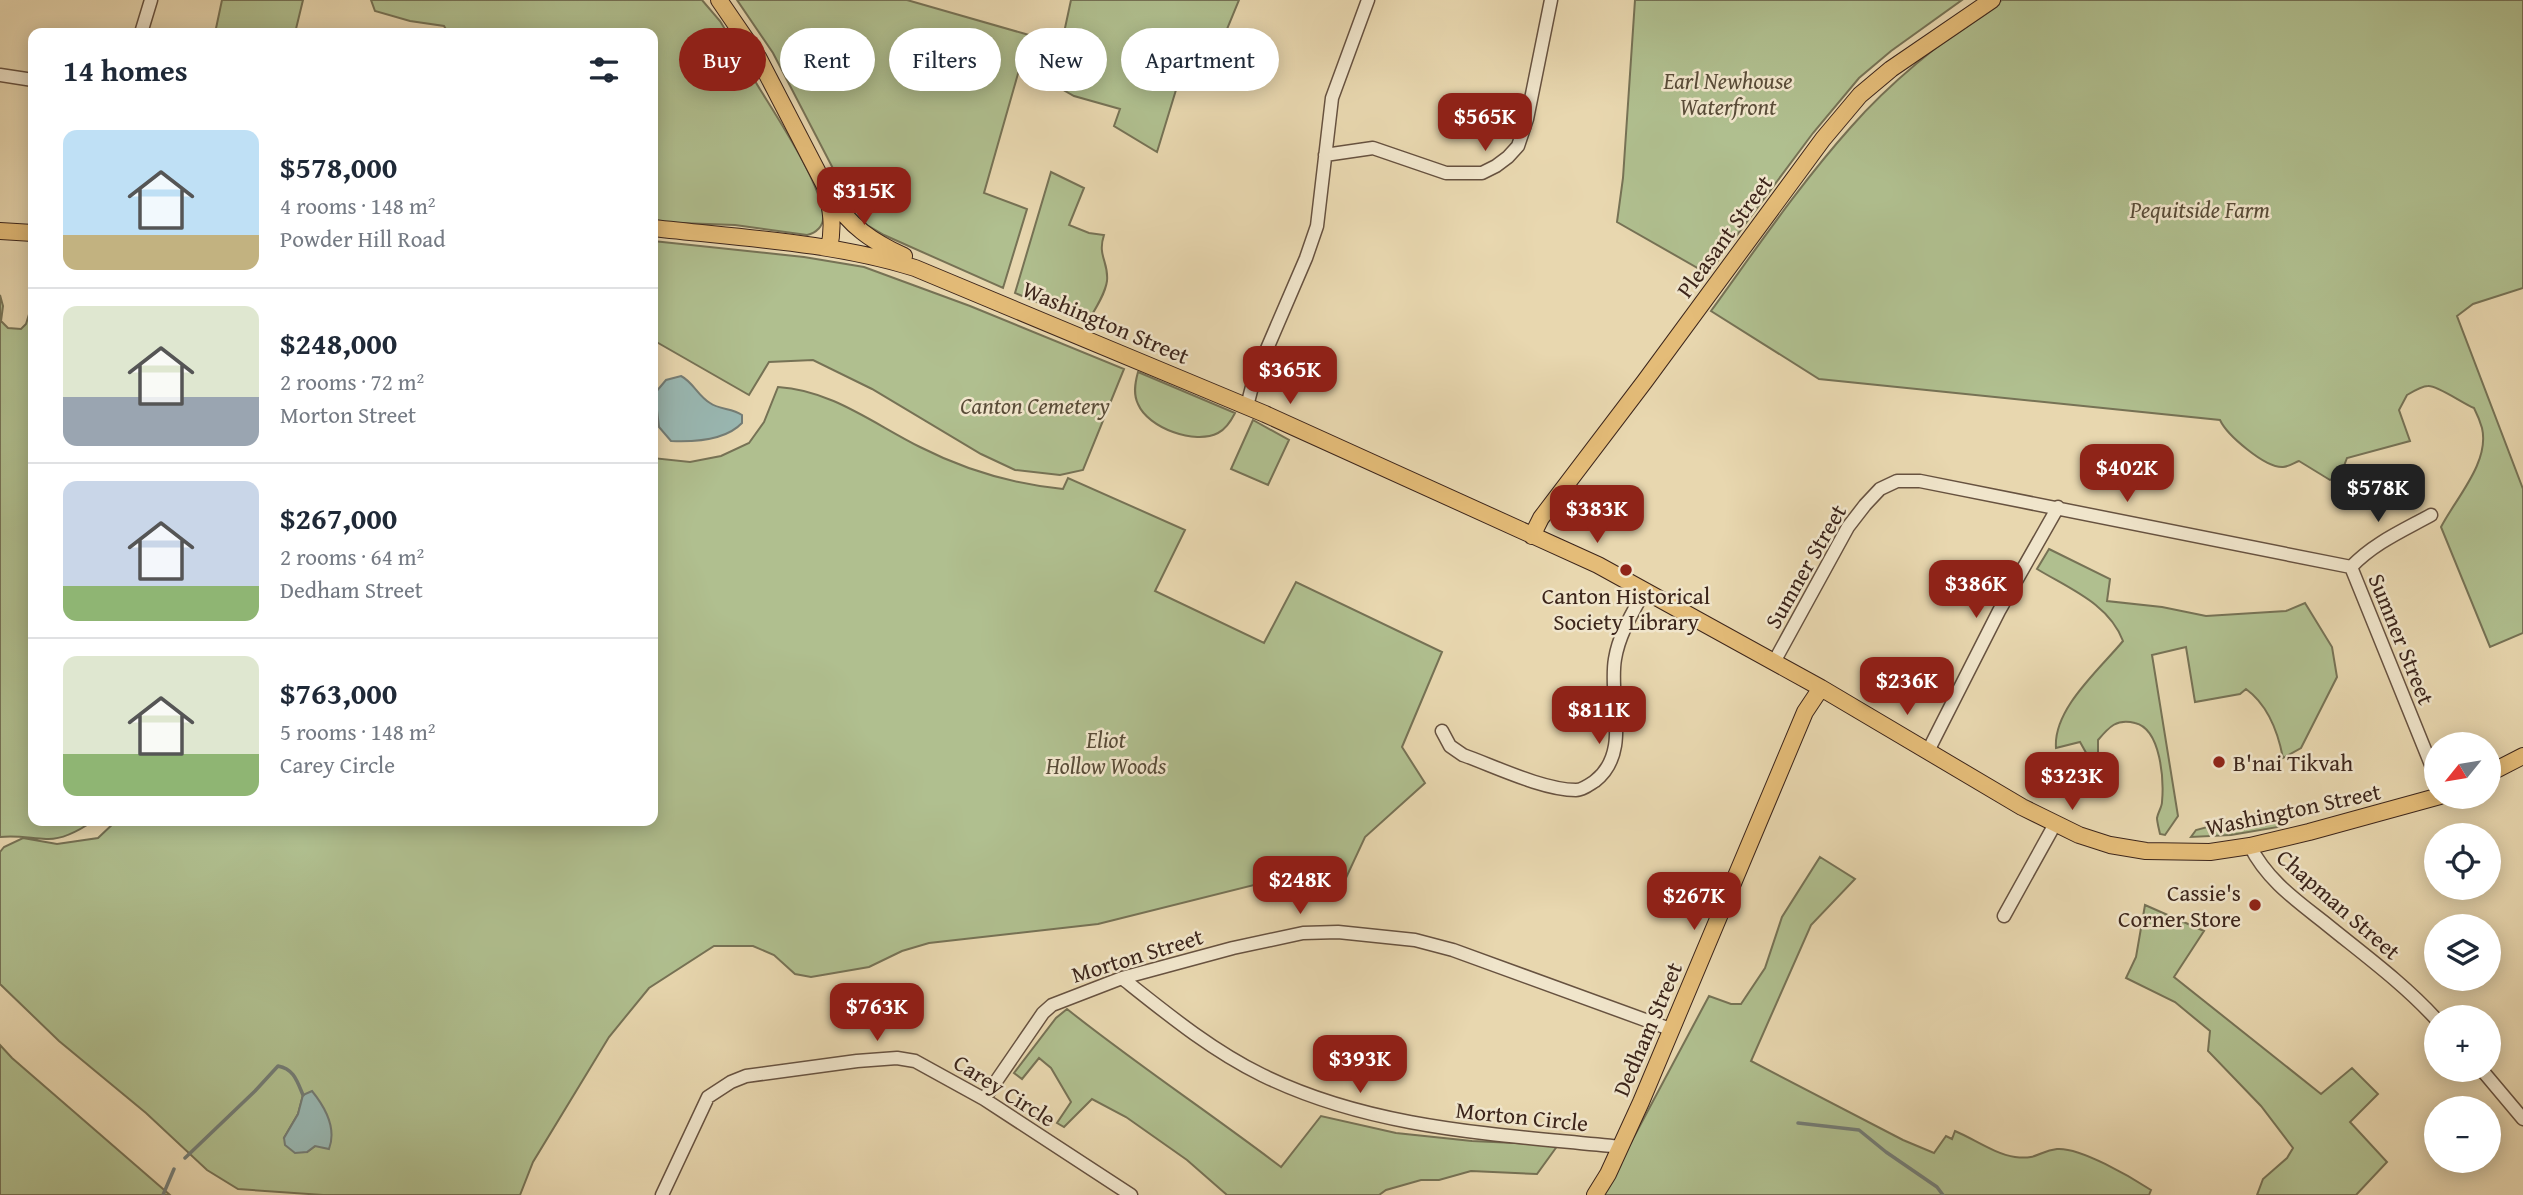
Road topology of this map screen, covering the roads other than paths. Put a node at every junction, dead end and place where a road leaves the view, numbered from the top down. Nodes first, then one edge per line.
1 (152, 0) edge
2 (719, 0) edge
3 (1368, 0) edge
4 (1551, 0) edge
5 (1992, 0) edge
6 (143, 28) edge
7 (0, 75) edge
8 (28, 79) edge
9 (1325, 155) junction
10 (826, 188) junction
11 (838, 208) junction
12 (658, 229) edge
13 (0, 231) edge
14 (28, 233) edge
15 (837, 249) junction
16 (981, 295) junction
17 (1247, 407) junction
18 (2058, 507) junction
19 (2431, 515) dead end
20 (1532, 536) junction
21 (2351, 567) junction
22 (1645, 590) junction
23 (1774, 662) junction
24 (1821, 688) junction
25 (1442, 731) dead end
26 (2424, 747) edge
27 (1928, 751) junction
28 (2523, 756) edge
29 (2501, 767) edge
30 (2424, 801) edge
31 (2055, 824) junction
32 (2250, 846) junction
33 (2004, 916) dead end
34 (1122, 978) junction
35 (2424, 1008) edge
36 (1670, 1029) junction
37 (2492, 1082) edge
38 (984, 1099) junction
39 (2523, 1119) edge
40 (1620, 1147) junction
41 (662, 1195) edge
42 (1131, 1195) edge
43 (1595, 1195) edge

1 - 6 street
2 - 10 main road
3 - 9 street
4 - 9 street
5 - 20 main road, Pleasant Street
7 - 8 street
9 - 17 street
10 - 11 main road, Washington Street
10 - 15 main road
11 - 15 main road
11 - 16 main road, Washington Street
12 - 15 main road, Washington Street
13 - 14 main road
15 - 16 main road, Washington Street
16 - 17 main road, Washington Street
17 - 20 main road, Washington Street
18 - 21 street, Sumner Street
18 - 23 street, Sumner Street
18 - 27 street
19 - 21 street
20 - 22 main road, Washington Street
21 - 26 street, Sumner Street
22 - 23 main road, Washington Street
22 - 25 street
23 - 24 main road, Washington Street
24 - 27 main road, Washington Street
24 - 36 main road, Dedham Street
27 - 31 main road, Washington Street
28 - 29 main road
30 - 32 main road, Washington Street
31 - 32 main road, Washington Street
31 - 33 street
32 - 35 street, Chapman Street
34 - 36 street, Morton Street
34 - 38 street, Morton Street
34 - 40 street, Morton Circle
36 - 40 main road, Dedham Street
37 - 39 street
38 - 41 street, Carey Circle
38 - 42 street, Carey Circle
40 - 43 main road, Dedham Street

